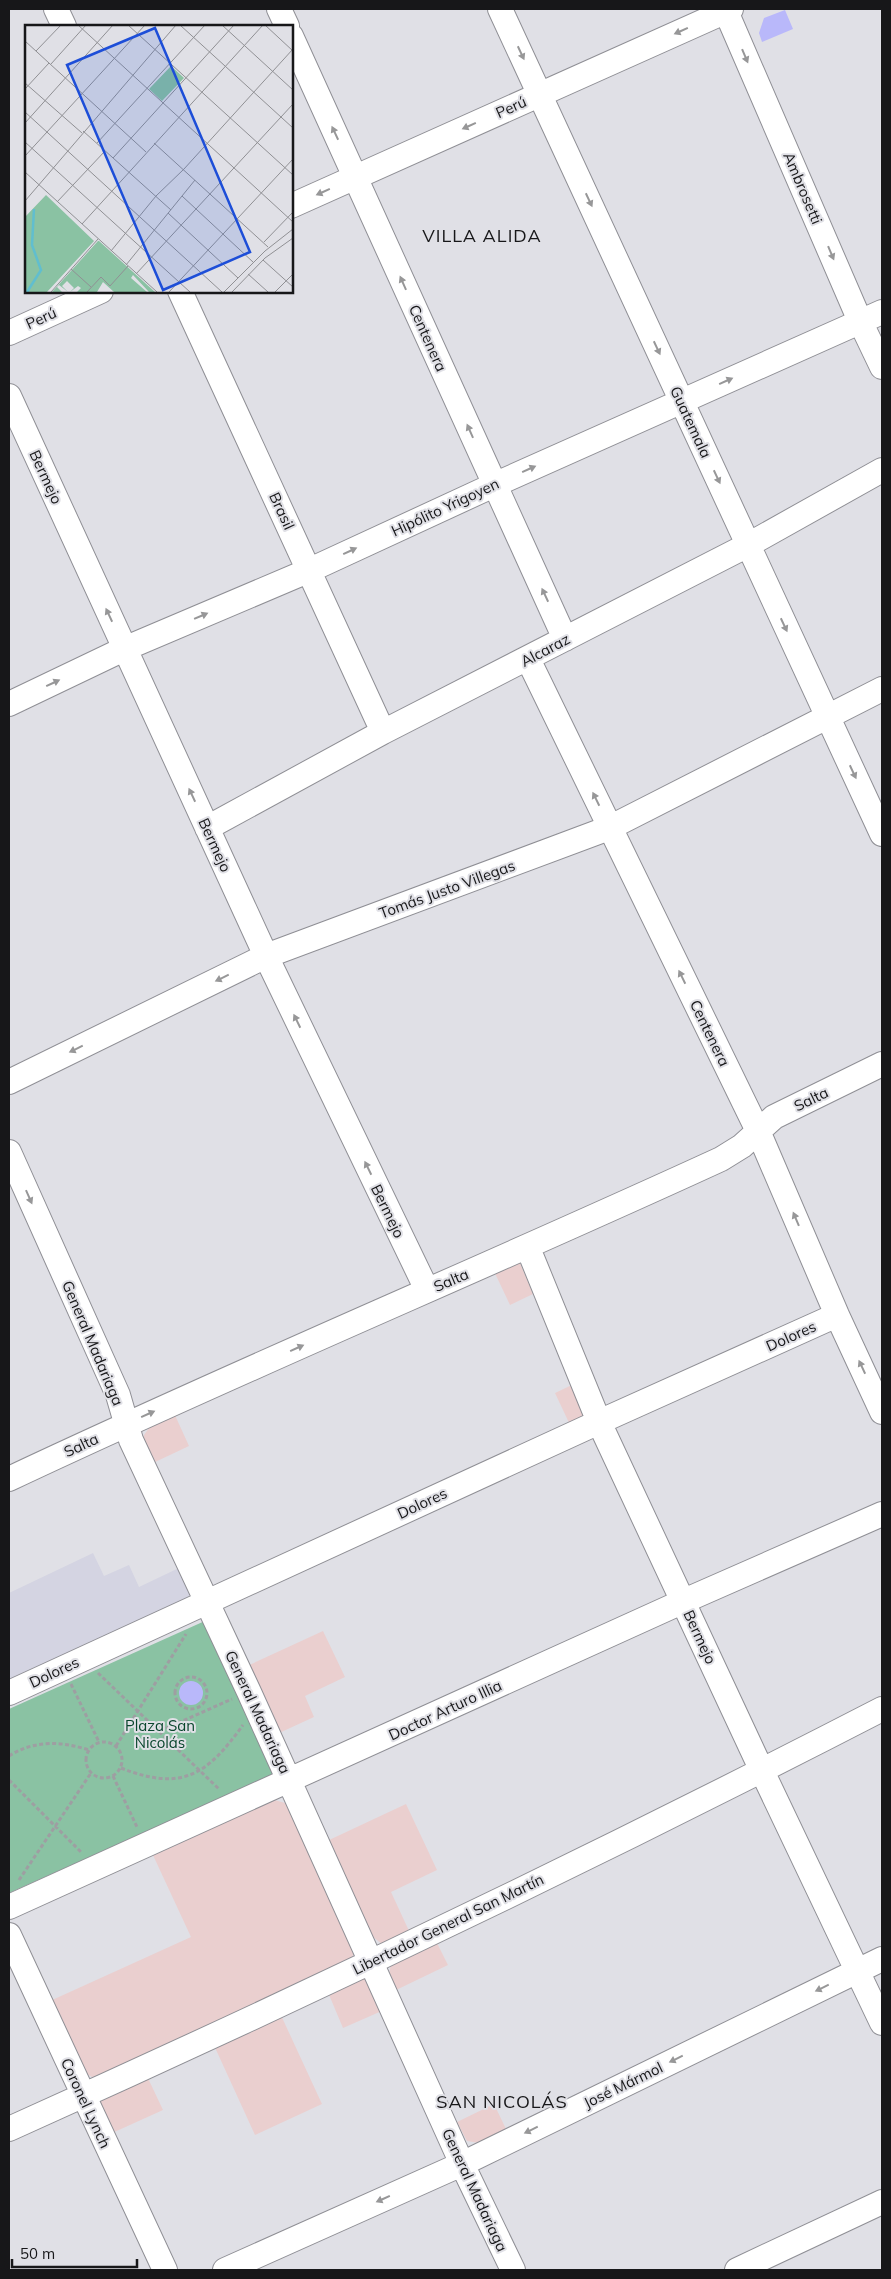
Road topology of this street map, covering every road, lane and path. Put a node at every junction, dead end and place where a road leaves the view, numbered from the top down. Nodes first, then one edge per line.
1 (56, 9) edge
2 (279, 9) edge
3 (500, 9) edge
4 (727, 10) edge
5 (64, 25) edge
6 (287, 25) edge
7 (292, 38) edge
8 (540, 94) junction
9 (356, 177) junction
10 (292, 206) edge
11 (99, 292) edge
12 (180, 292) edge
13 (882, 312) edge
14 (860, 321) junction
15 (9, 332) edge
16 (882, 367) edge
17 (9, 396) edge
18 (682, 401) junction
19 (882, 470) edge
20 (494, 485) junction
21 (748, 545) junction
22 (310, 570) junction
23 (565, 639) junction
24 (124, 649) junction
25 (528, 659) junction
26 (882, 690) edge
27 (9, 704) edge
28 (827, 718) junction
29 (383, 732) junction
30 (207, 828) junction
31 (609, 828) junction
32 (882, 834) edge
33 (266, 956) junction
34 (882, 1064) edge
35 (9, 1082) edge
36 (758, 1131) junction
37 (9, 1152) edge
38 (528, 1248) junction
39 (427, 1290) junction
40 (837, 1315) junction
41 (881, 1407) edge
42 (599, 1422) junction
43 (126, 1424) junction
44 (9, 1478) edge
45 (882, 1514) edge
46 (684, 1601) junction
47 (206, 1602) junction
48 (190, 1627) dead end
49 (74, 1664) junction
50 (9, 1693) edge
51 (252, 1699) junction
52 (198, 1707) junction
53 (882, 1709) edge
54 (139, 1712) junction
55 (201, 1713) junction
56 (160, 1732) junction
57 (99, 1742) junction
58 (116, 1746) junction
59 (89, 1750) junction
60 (9, 1756) edge
61 (121, 1768) junction
62 (200, 1770) junction
63 (762, 1772) junction
64 (92, 1773) junction
65 (113, 1776) junction
66 (9, 1780) edge
67 (289, 1781) junction
68 (236, 1806) junction
69 (55, 1826) junction
70 (146, 1846) junction
71 (96, 1868) junction
72 (11, 1898) edge
73 (9, 1935) edge
74 (882, 1959) edge
75 (370, 1962) junction
76 (858, 1970) junction
77 (882, 2023) edge
78 (83, 2096) junction
79 (9, 2129) edge
80 (462, 2164) junction
81 (882, 2202) edge
82 (165, 2270) edge
83 (226, 2270) edge
84 (513, 2270) edge
85 (737, 2270) edge

1 - 5 street
2 - 6 street
3 -> 8 street, Guatemala
4 -> 8 street, Perú
4 -> 14 street, Ambrosetti
9 -> 7 street, Centenera
8 -> 9 street, Perú
8 -> 18 street, Guatemala
9 -> 10 street, Perú
20 -> 9 street, Centenera
11 - 15 street, Perú
12 - 22 street, Brasil
13 - 14 street, Hipólito Yrigoyen
14 - 16 street, Ambrosetti
18 -> 14 street, Hipólito Yrigoyen
24 -> 17 street, Bermejo
20 -> 18 street, Hipólito Yrigoyen
18 -> 21 street, Guatemala
19 - 21 street, Alcaraz
22 -> 20 street, Hipólito Yrigoyen
23 -> 20 street, Centenera
21 - 23 street, Alcaraz
21 -> 28 street, Guatemala
24 -> 22 street, Hipólito Yrigoyen
22 - 29 street, Brasil
23 - 25 street, Alcaraz
27 -> 24 street, Hipólito Yrigoyen
30 -> 24 street, Bermejo
25 - 29 street, Alcaraz
31 -> 25 street, Centenera
26 - 28 street, Tomás Justo Villegas
28 - 31 street, Tomás Justo Villegas
28 -> 32 street, Guatemala
29 - 30 street, Alcaraz
30 - 33 street, Bermejo
31 - 33 street, Tomás Justo Villegas
36 -> 31 street, Centenera
33 -> 35 street, Tomás Justo Villegas
39 -> 33 street, Bermejo
34 - 36 street, Salta
36 - 38 street, Salta
40 -> 36 street, Centenera
37 -> 43 street, General Madariaga
38 - 39 street, Salta
38 - 42 street, Bermejo
43 -> 39 street, Salta
41 -> 40 street, Centenera
40 - 42 street, Dolores
42 - 46 street, Bermejo
42 - 47 street, Dolores
43 - 44 street, Salta
43 - 47 street, General Madariaga
45 - 46 street, Doctor Arturo Illia
46 - 63 street, Bermejo
46 - 67 street, Doctor Arturo Illia
47 - 49 street, Dolores
47 - 51 street, General Madariaga
48 - 54 path
49 - 50 street, Dolores
49 - 54 path
49 - 57 path
51 - 55 path
51 - 62 path
51 - 67 street, General Madariaga
52 - 52 path
52 - 55 path
53 - 63 street, Libertador General San Martín
54 - 56 path
54 - 58 path
55 - 56 path
56 - 62 path
57 - 58 path
57 - 59 path
58 - 61 path
59 - 60 path
59 - 64 path
61 - 62 path
61 - 65 path
62 - 68 path
63 - 75 street, Libertador General San Martín
63 - 76 street, Bermejo
64 - 65 path
64 - 69 path
65 - 70 path
66 - 69 path
67 - 68 street, Doctor Arturo Illia
67 - 75 street, General Madariaga
68 - 70 street, Doctor Arturo Illia
69 - 71 path
69 - 72 path
70 - 71 street, Doctor Arturo Illia
71 - 72 street, Doctor Arturo Illia
73 - 78 street, Coronel Lynch
74 - 76 street, José Mármol
75 - 78 street, Libertador General San Martín
75 - 80 street, General Madariaga
76 - 77 street, Bermejo
76 -> 80 street, José Mármol
78 - 79 street, Libertador General San Martín
78 - 82 street, Coronel Lynch
80 -> 83 street, José Mármol
80 - 84 street, General Madariaga
81 - 85 street

